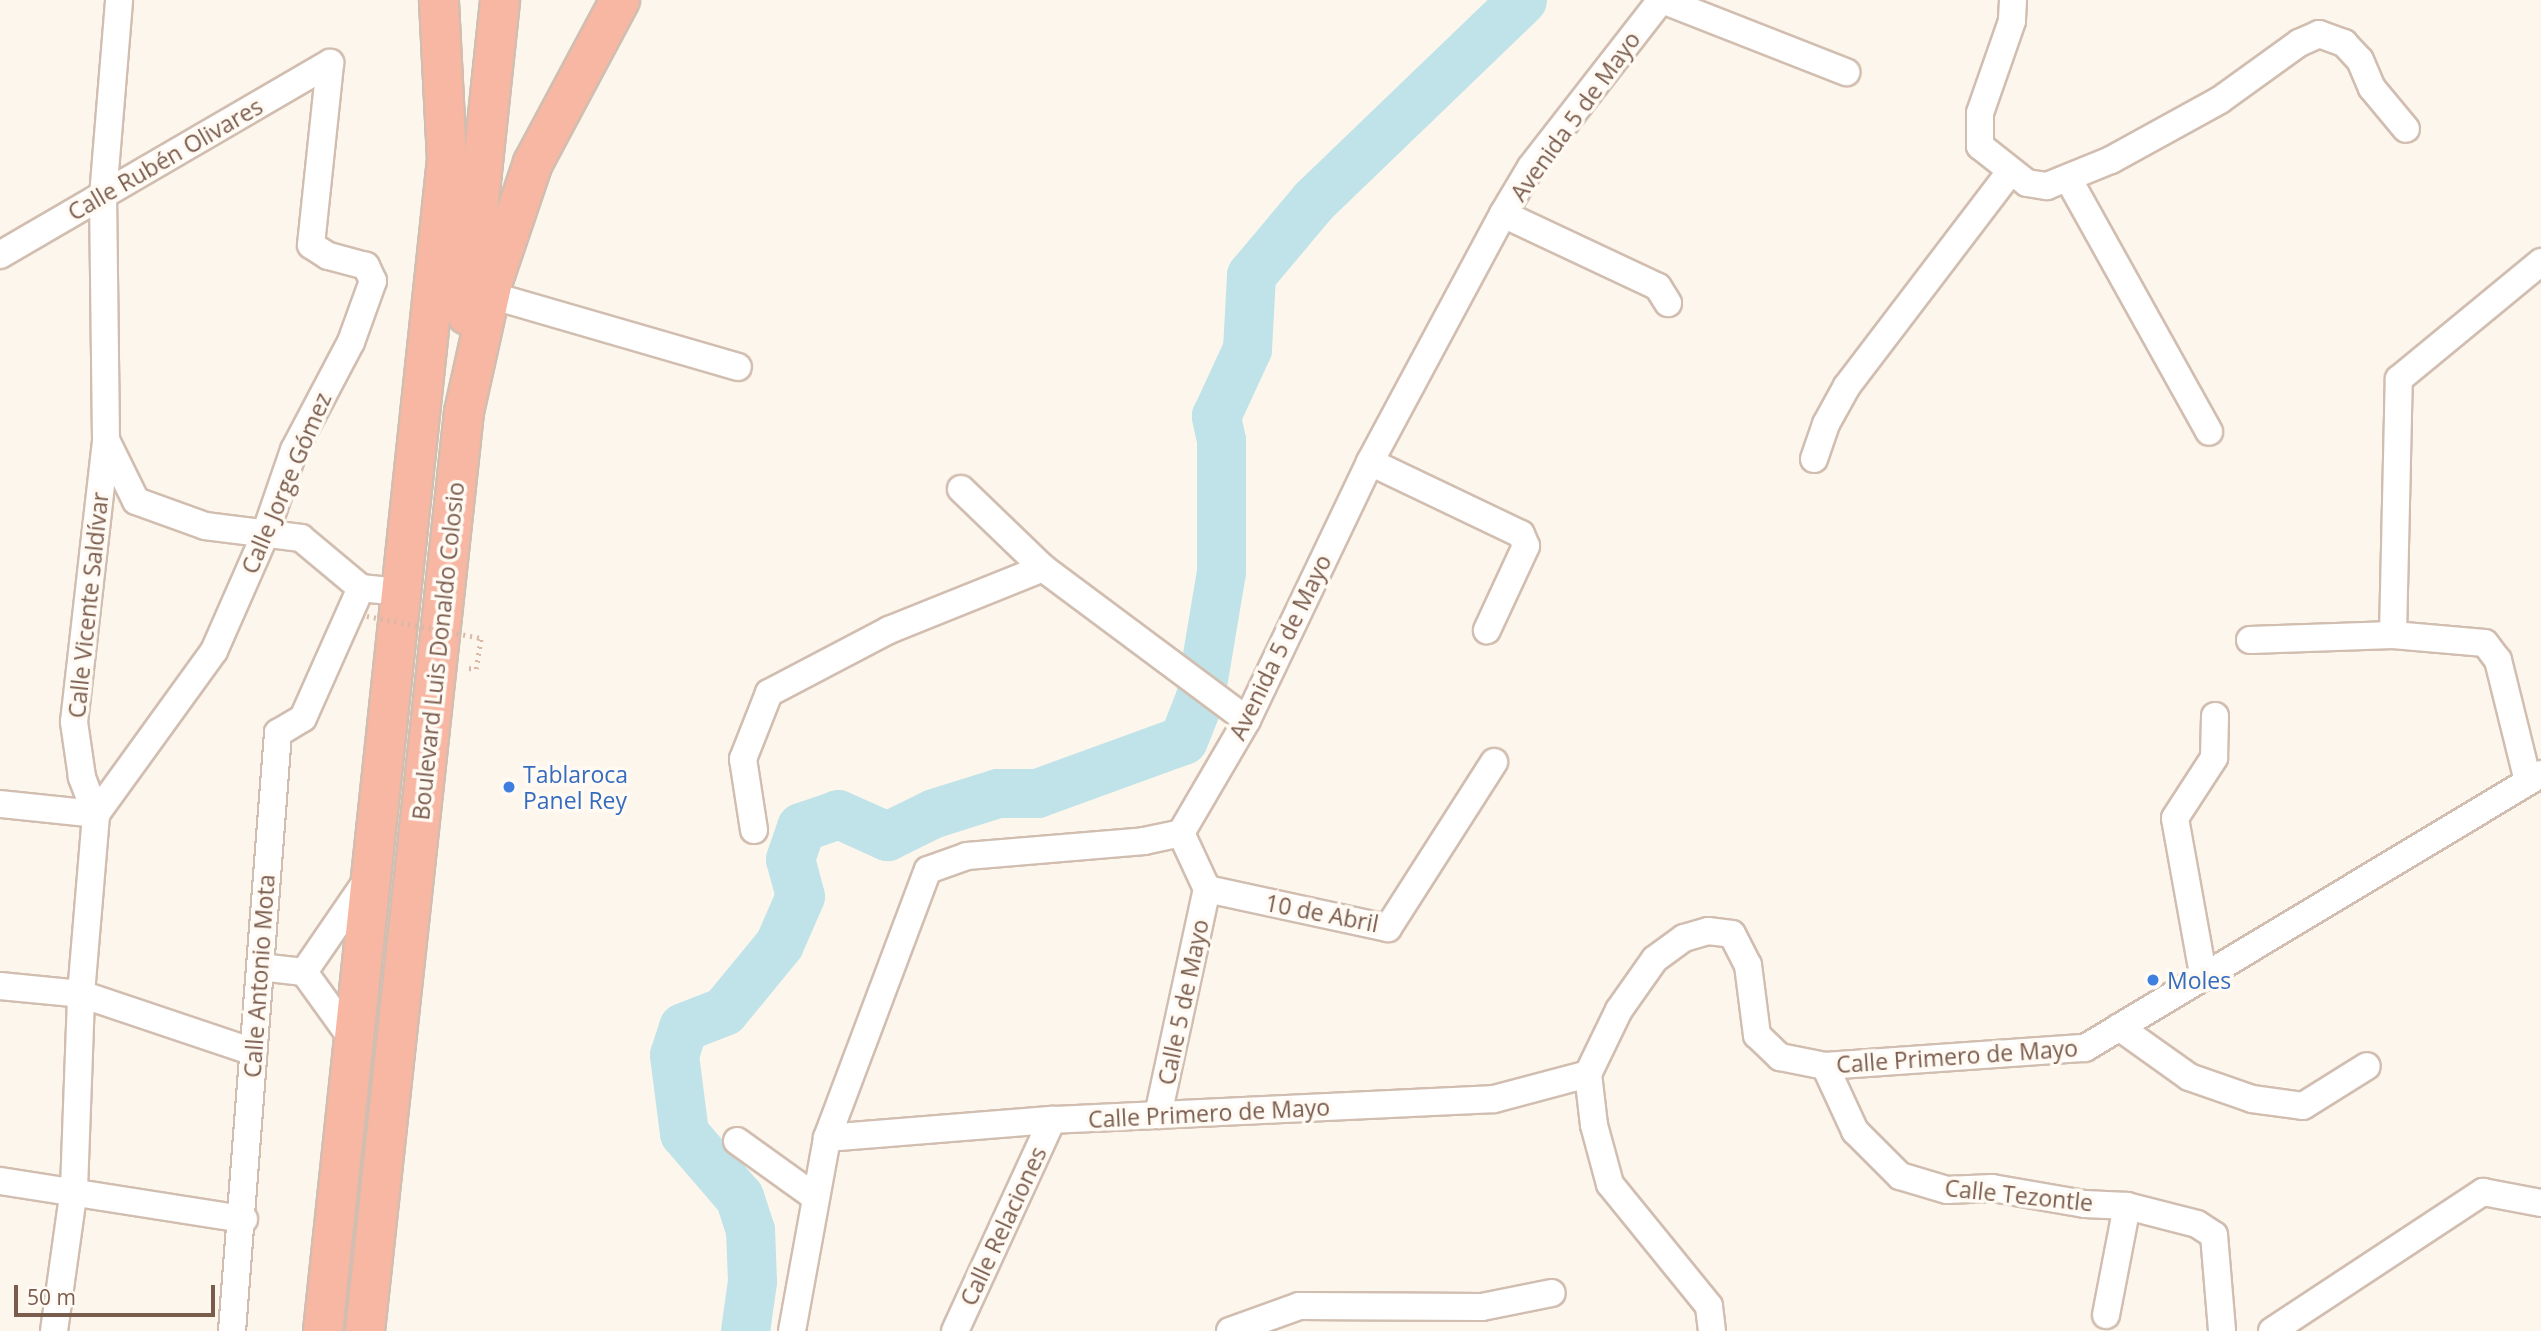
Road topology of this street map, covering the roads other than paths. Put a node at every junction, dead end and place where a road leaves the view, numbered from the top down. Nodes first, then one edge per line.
1 (119, 0) edge
2 (439, 0) edge
3 (500, 0) edge
4 (620, 0) edge
5 (1662, 0) edge
6 (2013, 0) edge
7 (330, 63) joint
8 (1846, 72) dead end
9 (2406, 128) dead end
10 (2011, 171) junction
11 (2069, 180) junction
12 (103, 196) junction
13 (1503, 214) junction
14 (0, 255) edge
15 (2541, 262) edge
16 (491, 295) junction
17 (1668, 303) dead end
18 (738, 367) dead end
19 (464, 412) junction
20 (2209, 432) dead end
21 (106, 439) junction
22 (1814, 459) dead end
23 (1370, 461) junction
24 (961, 489) dead end
25 (264, 537) junction
26 (1043, 568) junction
27 (361, 588) junction
28 (399, 592) junction
29 (1488, 630) dead end
30 (2393, 635) junction
31 (2250, 640) dead end
32 (2215, 716) dead end
33 (1246, 719) junction
34 (1494, 762) dead end
35 (2535, 778) edge
36 (0, 804) edge
37 (96, 814) junction
38 (754, 830) dead end
39 (1181, 833) junction
40 (374, 871) junction
41 (1207, 889) junction
42 (260, 967) junction
43 (304, 972) junction
44 (2203, 975) junction
45 (0, 986) edge
46 (81, 994) junction
47 (2119, 1027) junction
48 (354, 1040) junction
49 (253, 1052) junction
50 (1825, 1066) junction
51 (2367, 1066) dead end
52 (1588, 1074) junction
53 (1158, 1115) junction
54 (1052, 1120) junction
55 (827, 1138) junction
56 (737, 1141) dead end
57 (0, 1181) edge
58 (74, 1189) junction
59 (815, 1196) junction
60 (2541, 1203) edge
61 (2127, 1206) junction
62 (244, 1219) junction
63 (1552, 1293) dead end
64 (2106, 1315) dead end
65 (54, 1331) edge
66 (232, 1331) edge
67 (323, 1331) edge
68 (365, 1331) edge
69 (792, 1331) edge
70 (955, 1331) edge
71 (1230, 1331) edge
72 (1712, 1331) edge
73 (2222, 1331) edge
74 (2272, 1331) edge

1 - 12 street, Calle Vicente Saldívar
2 - 28 highway, Boulevard Luis Donaldo Colosio
3 - 19 highway
4 - 16 highway, Boulevard Luis Donaldo Colosio
5 - 8 street
5 - 13 street, Avenida 5 de Mayo
6 - 10 street
7 - 12 street, Calle Rubén Olivares
7 - 25 street, Calle Jorge Gómez
9 - 11 street
10 - 11 street
10 - 22 street
11 - 20 street
12 - 14 street, Calle Rubén Olivares
12 - 21 street, Calle Vicente Saldívar
13 - 17 street
13 - 23 street, Avenida 5 de Mayo
15 - 30 street
16 - 18 street
16 - 19 highway, Boulevard Luis Donaldo Colosio
19 - 68 highway, Boulevard Luis Donaldo Colosio
21 - 25 street
21 - 37 street, Calle Vicente Saldívar
23 - 29 street
23 - 33 street, Avenida 5 de Mayo
24 - 26 street
25 - 27 street
25 - 37 street, Calle Jorge Gómez
26 - 33 street
26 - 38 street
27 - 28 street
27 - 42 street, Calle Antonio Mota
28 - 40 highway, Boulevard Luis Donaldo Colosio
30 - 31 street
30 - 35 street
32 - 44 street
33 - 39 street, Avenida 5 de Mayo
34 - 41 street, 10 de Abril
35 - 44 street, Calle Primero de Mayo
36 - 37 street
37 - 46 street, Calle Vicente Saldívar
39 - 41 street
39 - 55 street
40 - 43 street
40 - 48 highway, Boulevard Luis Donaldo Colosio
41 - 53 street, Calle 5 de Mayo
42 - 43 street
42 - 49 street, Calle Antonio Mota
43 - 48 street
44 - 47 street, Calle Primero de Mayo
45 - 46 street
46 - 49 street
46 - 58 street, Calle Vicente Saldívar
47 - 50 street, Calle Primero de Mayo
47 - 51 street
48 - 67 highway, Boulevard Luis Donaldo Colosio
49 - 62 street, Calle Antonio Mota
50 - 52 street, Calle Primero de Mayo
50 - 61 street, Calle Tezontle
52 - 53 street, Calle Primero de Mayo
52 - 72 street
53 - 54 street, Calle Primero de Mayo
54 - 55 street, Calle Primero de Mayo
54 - 70 street, Calle Relaciones
55 - 59 street
56 - 59 street
57 - 58 street
58 - 62 street
58 - 65 street, Calle Vicente Saldívar
59 - 69 street
60 - 74 street
61 - 64 street
61 - 73 street, Calle Tezontle
62 - 66 street, Calle Antonio Mota
63 - 71 street

